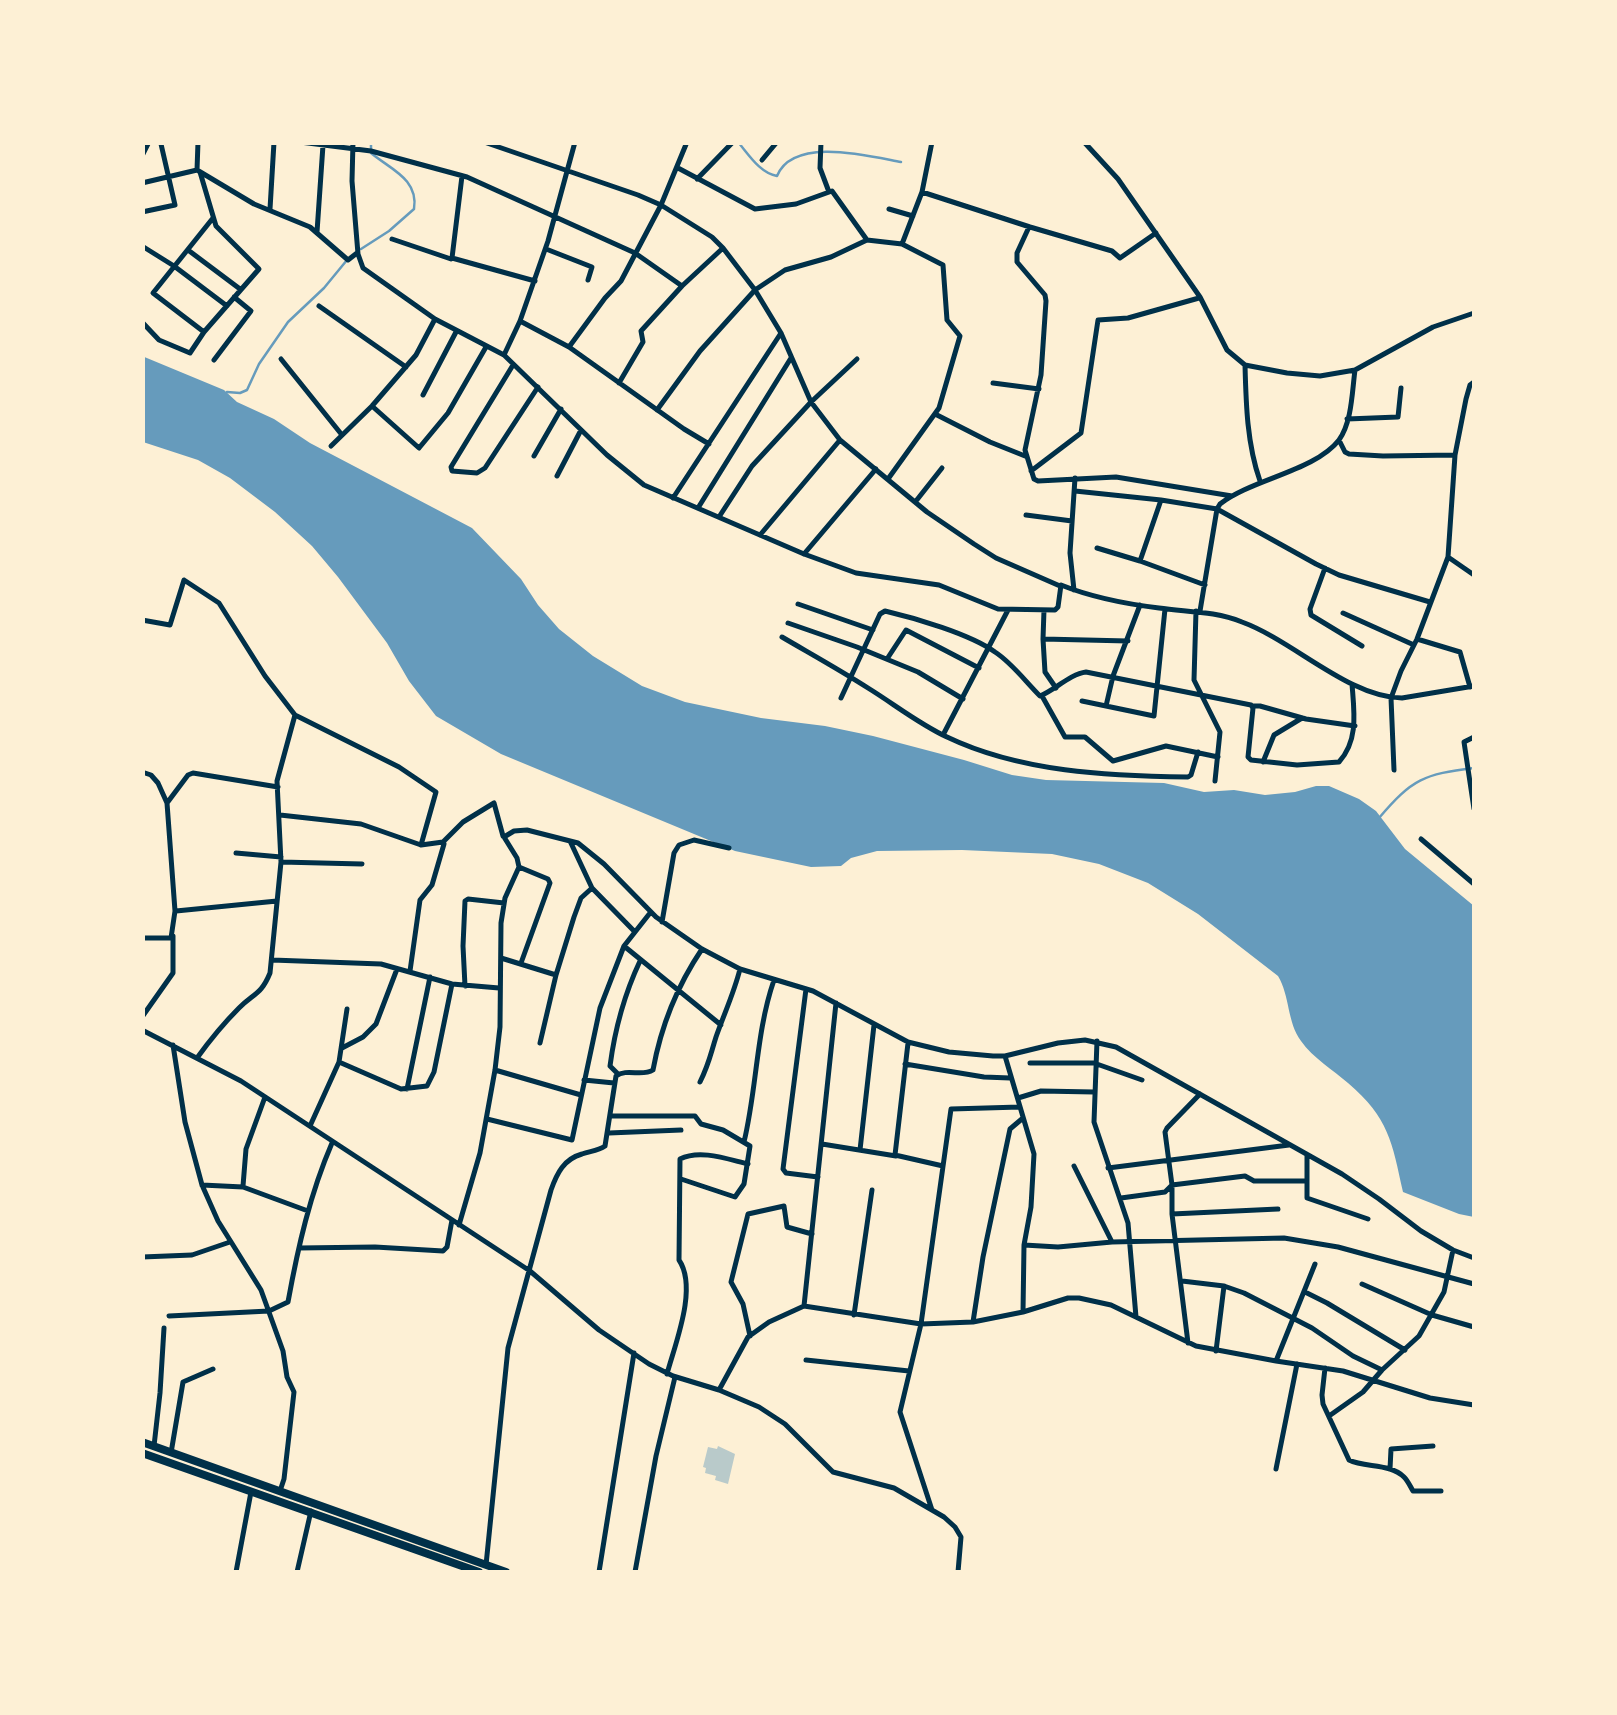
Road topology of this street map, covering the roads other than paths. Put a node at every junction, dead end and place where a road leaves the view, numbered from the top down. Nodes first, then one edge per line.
1 (150, 142) edge
2 (207, 142) edge
3 (274, 142) edge
4 (300, 142) edge
5 (484, 142) edge
6 (575, 142) edge
7 (687, 142) edge
8 (733, 142) edge
9 (776, 142) edge
10 (820, 142) edge
11 (932, 142) edge
12 (962, 142) edge
13 (991, 142) edge
14 (1084, 142) edge
15 (162, 144) edge
16 (198, 144) edge
17 (324, 144) edge
18 (353, 145) edge
19 (142, 156) edge
20 (762, 160) dead end
21 (678, 168) junction
22 (198, 171) junction
23 (567, 172) junction
24 (462, 176) junction
25 (168, 177) junction
26 (698, 179) junction
27 (142, 183) edge
28 (828, 192) junction
29 (922, 192) junction
30 (661, 205) junction
31 (890, 209) dead end
32 (270, 210) junction
33 (142, 212) edge
34 (913, 216) junction
35 (213, 218) junction
36 (556, 218) junction
37 (1029, 227) junction
38 (317, 232) junction
39 (1156, 233) junction
40 (392, 239) dead end
41 (867, 240) junction
42 (902, 244) junction
43 (142, 246) edge
44 (546, 248) junction
45 (723, 248) junction
46 (188, 250) junction
47 (358, 253) junction
48 (636, 253) junction
49 (453, 260) junction
50 (174, 266) junction
51 (588, 280) dead end
52 (534, 282) junction
53 (682, 286) junction
54 (240, 290) junction
55 (755, 290) junction
56 (234, 297) junction
57 (1200, 298) junction
58 (227, 306) junction
59 (319, 306) dead end
60 (1474, 313) edge
61 (435, 319) junction
62 (520, 321) junction
63 (142, 322) edge
64 (204, 332) junction
65 (456, 332) junction
66 (781, 333) junction
67 (486, 347) junction
68 (569, 347) junction
69 (504, 355) junction
70 (792, 358) junction
71 (281, 359) dead end
72 (856, 359) dead end
73 (214, 360) dead end
74 (513, 364) junction
75 (1245, 365) junction
76 (406, 366) junction
77 (1356, 370) junction
78 (1474, 382) edge
79 (620, 383) junction
80 (993, 383) dead end
81 (538, 387) junction
82 (1039, 388) junction
83 (1401, 388) dead end
84 (423, 396) dead end
85 (811, 402) junction
86 (372, 406) junction
87 (561, 409) junction
88 (657, 410) junction
89 (936, 415) junction
90 (1347, 419) junction
91 (582, 430) junction
92 (342, 435) junction
93 (840, 440) junction
94 (1339, 440) junction
95 (708, 444) junction
96 (330, 446) dead end
97 (1454, 455) junction
98 (534, 456) dead end
99 (1025, 456) junction
100 (942, 468) dead end
101 (876, 469) junction
102 (1030, 470) junction
103 (557, 476) dead end
104 (1075, 478) junction
105 (888, 480) junction
106 (1260, 482) junction
107 (1075, 491) junction
108 (1232, 496) junction
109 (672, 498) junction
110 (1161, 500) junction
111 (915, 502) junction
112 (698, 508) junction
113 (1217, 509) junction
114 (1026, 516) dead end
115 (720, 517) junction
116 (1072, 520) junction
117 (760, 535) junction
118 (1096, 548) dead end
119 (804, 554) junction
120 (1448, 557) junction
121 (1140, 560) junction
122 (1325, 568) junction
123 (1474, 575) edge
124 (1060, 586) junction
125 (1204, 586) junction
126 (1074, 590) junction
127 (1430, 603) junction
128 (798, 604) dead end
129 (1140, 605) junction
130 (1165, 609) junction
131 (1008, 610) junction
132 (1044, 610) junction
133 (1198, 611) junction
134 (1343, 612) dead end
135 (142, 620) edge
136 (788, 624) dead end
137 (873, 630) junction
138 (782, 637) dead end
139 (1044, 639) junction
140 (1128, 641) junction
141 (1416, 642) junction
142 (1362, 646) dead end
143 (989, 648) junction
144 (862, 649) junction
145 (887, 658) junction
146 (979, 668) junction
147 (850, 676) junction
148 (1113, 676) junction
149 (1352, 684) junction
150 (1472, 686) edge
151 (1158, 687) junction
152 (1056, 688) junction
153 (1201, 694) junction
154 (1042, 696) junction
155 (841, 698) dead end
156 (1392, 698) junction
157 (963, 699) junction
158 (1082, 701) dead end
159 (1106, 706) junction
160 (1252, 706) junction
161 (296, 715) junction
162 (1302, 718) junction
163 (1355, 726) junction
164 (944, 735) junction
165 (1474, 737) edge
166 (1198, 752) junction
167 (1218, 757) junction
168 (1262, 762) junction
169 (1394, 770) dead end
170 (142, 772) edge
171 (1215, 781) dead end
172 (278, 788) junction
173 (1473, 788) edge
174 (167, 803) junction
175 (1474, 810) edge
176 (280, 815) junction
177 (504, 837) junction
178 (1421, 839) dead end
179 (569, 840) junction
180 (445, 841) junction
181 (421, 845) junction
182 (729, 848) dead end
183 (236, 853) dead end
184 (280, 859) junction
185 (362, 864) dead end
186 (519, 866) junction
187 (1474, 884) edge
188 (592, 888) junction
189 (277, 901) junction
190 (504, 903) junction
191 (175, 911) junction
192 (650, 912) junction
193 (662, 922) junction
194 (634, 931) junction
195 (173, 936) junction
196 (142, 938) edge
197 (624, 946) junction
198 (702, 949) junction
199 (500, 958) junction
200 (272, 960) junction
201 (640, 960) junction
202 (521, 963) junction
203 (398, 967) junction
204 (740, 969) junction
205 (410, 971) junction
206 (556, 975) junction
207 (430, 978) junction
208 (774, 980) junction
209 (452, 984) junction
210 (465, 986) junction
211 (499, 988) junction
212 (806, 989) junction
213 (678, 991) junction
214 (836, 1002) junction
215 (347, 1009) dead end
216 (142, 1017) edge
217 (874, 1025) junction
218 (721, 1026) junction
219 (142, 1030) edge
220 (1097, 1041) junction
221 (908, 1042) junction
222 (540, 1043) dead end
223 (173, 1046) junction
224 (342, 1048) junction
225 (1005, 1056) junction
226 (197, 1058) junction
227 (339, 1062) junction
228 (1030, 1063) dead end
229 (905, 1064) junction
230 (1094, 1064) junction
231 (495, 1070) junction
232 (618, 1074) junction
233 (1010, 1078) junction
234 (584, 1080) junction
235 (1142, 1080) dead end
236 (700, 1082) dead end
237 (614, 1083) junction
238 (407, 1089) junction
239 (1094, 1092) junction
240 (1200, 1094) junction
241 (581, 1095) junction
242 (265, 1097) junction
243 (1017, 1098) junction
244 (1020, 1106) junction
245 (611, 1116) junction
246 (486, 1118) junction
247 (1023, 1118) junction
248 (310, 1126) junction
249 (681, 1130) dead end
250 (609, 1133) junction
251 (744, 1142) junction
252 (332, 1143) junction
253 (822, 1144) junction
254 (1289, 1145) junction
255 (860, 1150) junction
256 (896, 1156) junction
257 (1308, 1156) junction
258 (1169, 1160) junction
259 (748, 1164) junction
260 (943, 1166) junction
261 (1074, 1166) dead end
262 (1108, 1168) junction
263 (818, 1176) junction
264 (681, 1180) junction
265 (1307, 1181) junction
266 (202, 1184) junction
267 (1172, 1184) junction
268 (243, 1187) junction
269 (872, 1190) dead end
270 (1120, 1198) junction
271 (1278, 1209) dead end
272 (308, 1211) junction
273 (1172, 1214) junction
274 (1368, 1219) dead end
275 (455, 1223) junction
276 (812, 1234) junction
277 (1176, 1241) junction
278 (230, 1242) junction
279 (1112, 1242) junction
280 (1129, 1243) junction
281 (1024, 1245) junction
282 (298, 1248) junction
283 (1453, 1250) junction
284 (142, 1258) edge
285 (1474, 1258) edge
286 (1315, 1264) dead end
287 (530, 1271) junction
288 (1446, 1278) junction
289 (1182, 1280) junction
290 (1362, 1284) dead end
291 (1474, 1284) edge
292 (1224, 1286) junction
293 (1304, 1292) junction
294 (804, 1306) junction
295 (269, 1310) junction
296 (1022, 1312) junction
297 (854, 1314) junction
298 (1432, 1315) junction
299 (168, 1316) dead end
300 (1136, 1317) junction
301 (1295, 1318) junction
302 (974, 1322) junction
303 (921, 1324) junction
304 (1474, 1326) edge
305 (164, 1328) dead end
306 (750, 1336) junction
307 (1188, 1343) junction
308 (1405, 1350) junction
309 (1216, 1351) junction
310 (634, 1353) junction
311 (806, 1360) dead end
312 (1276, 1361) junction
313 (1297, 1364) junction
314 (1325, 1368) junction
315 (213, 1369) dead end
316 (1382, 1370) junction
317 (910, 1371) junction
318 (667, 1374) junction
319 (675, 1377) junction
320 (1374, 1380) junction
321 (719, 1390) junction
322 (1474, 1404) edge
323 (1329, 1416) junction
324 (142, 1442) edge
325 (154, 1446) junction
326 (1434, 1446) dead end
327 (171, 1452) junction
328 (142, 1453) edge
329 (1276, 1469) dead end
330 (1390, 1469) junction
331 (252, 1490) junction
332 (1441, 1491) dead end
333 (280, 1492) junction
334 (932, 1510) junction
335 (310, 1512) junction
336 (483, 1569) edge
337 (236, 1572) edge
338 (298, 1572) edge
339 (506, 1572) edge
340 (599, 1572) edge
341 (635, 1572) edge
342 (958, 1572) edge

1 - 19 street
2 - 16 street
3 - 32 street
4 - 17 street
5 - 23 street
6 - 23 street
7 - 21 street
8 - 26 street
9 - 20 street
10 - 28 street
11 - 29 street
12 - 13 street
14 - 39 street
15 - 25 street
16 - 22 street
17 - 18 street
17 - 38 street
18 - 24 street
18 - 47 street
21 - 26 street
21 - 30 street
22 - 25 street
22 - 32 street
22 - 35 street
23 - 30 street
23 - 36 street
24 - 36 street
24 - 49 street
25 - 27 street
25 - 33 street
26 - 28 street
28 - 41 street
29 - 34 street
29 - 37 street
30 - 45 street
30 - 48 street
31 - 34 street
32 - 38 street
34 - 42 street
35 - 46 street
35 - 54 street
36 - 44 street
36 - 48 street
37 - 39 street
37 - 82 street
38 - 47 street
39 - 57 street
40 - 49 street
41 - 42 street
41 - 55 street
42 - 89 street
43 - 50 street
44 - 51 street
44 - 52 street
45 - 53 street
45 - 55 street
46 - 50 street
46 - 54 street
47 - 61 street
48 - 53 street
48 - 68 street
49 - 52 street
50 - 58 street
50 - 64 street
52 - 62 street
53 - 79 street
54 - 56 street
55 - 66 street
55 - 88 street
56 - 58 street
56 - 73 street
57 - 75 street
57 - 102 street
58 - 64 street
59 - 76 street
60 - 77 street
61 - 65 street
61 - 76 street
62 - 68 street
62 - 69 street
63 - 64 street
65 - 67 street
65 - 84 street
66 - 70 street
66 - 95 street
67 - 69 street
67 - 86 street
68 - 79 street
69 - 74 street
70 - 85 street
70 - 112 street
71 - 92 street
72 - 85 street
74 - 81 street
74 - 81 street
75 - 77 street
75 - 106 street
76 - 86 street
77 - 90 street
78 - 97 street
79 - 88 street
80 - 82 street
81 - 87 street
82 - 99 street
83 - 90 street
85 - 93 street
85 - 115 street
86 - 92 street
87 - 91 street
87 - 98 street
88 - 95 street
89 - 99 street
89 - 105 street
90 - 94 street
91 - 103 street
91 - 109 street
92 - 96 street
93 - 101 street
93 - 117 street
94 - 97 street
94 - 106 street
95 - 109 street
97 - 120 street
99 - 102 street
100 - 111 street
101 - 105 street
101 - 119 street
102 - 104 street
104 - 107 street
104 - 108 street
105 - 111 street
106 - 108 street
107 - 110 street
107 - 116 street
108 - 113 street
109 - 112 street
110 - 113 street
110 - 121 street
111 - 124 street
112 - 115 street
113 - 122 street
113 - 125 street
114 - 116 street
115 - 117 street
116 - 126 street
117 - 119 street
118 - 121 street
119 - 131 street
120 - 123 street
120 - 127 street
121 - 125 street
122 - 127 street
122 - 142 street
124 - 126 street
124 - 132 street
125 - 133 street
126 - 129 street
127 - 141 street
128 - 137 street
129 - 130 street
129 - 140 street
130 - 133 street
130 - 151 street
131 - 132 street
131 - 143 street
132 - 139 street
133 - 149 street
133 - 153 street
134 - 141 street
135 - 161 street
136 - 144 street
137 - 143 street
137 - 144 street
138 - 147 street
139 - 140 street
139 - 152 street
140 - 148 street
141 - 150 street
141 - 156 street
143 - 146 street
143 - 154 street
144 - 145 street
144 - 147 street
145 - 146 street
145 - 157 street
146 - 157 street
147 - 155 street
147 - 164 street
148 - 151 street
148 - 152 street
148 - 159 street
149 - 156 street
149 - 163 street
150 - 156 street
151 - 153 street
151 - 159 street
152 - 154 street
153 - 160 street
153 - 167 street
154 - 166 street
156 - 169 street
157 - 164 street
158 - 159 street
160 - 162 street
160 - 168 street
161 - 172 street
161 - 181 street
162 - 163 street
162 - 168 street
163 - 168 street
164 - 166 street
165 - 173 street
166 - 167 street
167 - 171 street
170 - 174 street
172 - 174 street
172 - 176 street
173 - 175 street
174 - 191 street
176 - 181 street
176 - 184 street
177 - 179 street
177 - 180 street
177 - 186 street
178 - 187 street
179 - 188 street
179 - 192 street
180 - 181 street
180 - 205 street
182 - 193 street
183 - 184 street
184 - 185 street
184 - 189 street
186 - 190 street
186 - 202 street
188 - 194 street
188 - 206 street
189 - 191 street
189 - 200 street
190 - 199 street
190 - 210 street
191 - 195 street
192 - 193 street
192 - 194 street
193 - 198 street
194 - 197 street
195 - 196 street
195 - 216 street
197 - 201 street
197 - 234 street
198 - 204 street
198 - 213 street
199 - 202 street
199 - 211 street
200 - 203 street
200 - 226 street
201 - 213 street
201 - 232 street
202 - 206 street
203 - 205 street
203 - 224 street
204 - 208 street
204 - 218 street
205 - 207 street
206 - 222 street
207 - 209 street
207 - 238 street
208 - 212 street
208 - 251 street
209 - 210 street
209 - 238 street
210 - 211 street
211 - 231 street
212 - 214 street
212 - 263 street
213 - 218 street
213 - 232 street
214 - 217 street
214 - 253 street
215 - 224 street
217 - 221 street
217 - 255 street
218 - 236 street
219 - 223 street
220 - 225 street
220 - 230 street
220 - 240 street
221 - 225 street
221 - 229 street
223 - 226 street
223 - 266 street
224 - 227 street
225 - 233 street
226 - 242 street
227 - 238 street
227 - 248 street
228 - 230 street
229 - 233 street
229 - 256 street
230 - 235 street
230 - 239 street
231 - 241 street
231 - 246 street
232 - 237 street
233 - 243 street
234 - 237 street
234 - 241 street
237 - 245 street
239 - 243 street
239 - 262 street
240 - 254 street
240 - 258 street
241 - 246 street
242 - 248 street
242 - 268 street
243 - 244 street
244 - 247 street
244 - 260 street
245 - 250 street
245 - 251 street
246 - 275 street
247 - 281 street
247 - 302 street
248 - 252 street
249 - 250 street
250 - 287 street
251 - 259 street
252 - 272 street
252 - 275 street
253 - 255 street
253 - 263 street
254 - 257 street
254 - 258 street
255 - 256 street
256 - 260 street
257 - 265 street
257 - 283 street
258 - 262 street
258 - 267 street
259 - 264 street
259 - 264 street
260 - 303 street
261 - 279 street
262 - 270 street
263 - 276 street
264 - 318 street
265 - 267 street
265 - 274 street
266 - 268 street
266 - 278 street
267 - 270 street
267 - 273 street
268 - 272 street
269 - 297 street
270 - 280 street
271 - 273 street
272 - 282 street
273 - 277 street
275 - 282 street
275 - 287 street
276 - 294 street
276 - 306 street
277 - 280 street
277 - 288 street
277 - 289 street
278 - 284 street
278 - 295 street
279 - 280 street
279 - 281 street
280 - 300 street
281 - 296 street
282 - 295 street
283 - 285 street
283 - 288 street
286 - 293 street
287 - 310 street
287 - 336 street
288 - 291 street
288 - 298 street
289 - 292 street
289 - 307 street
290 - 298 street
292 - 301 street
292 - 309 street
293 - 301 street
293 - 308 street
294 - 297 street
294 - 306 street
295 - 299 street
295 - 333 street
296 - 300 street
296 - 302 street
297 - 303 street
298 - 304 street
298 - 308 street
300 - 307 street
301 - 312 street
301 - 316 street
302 - 303 street
303 - 317 street
305 - 325 street
306 - 321 street
307 - 309 street
308 - 316 street
309 - 312 street
310 - 318 street
310 - 340 street
311 - 317 street
312 - 313 street
313 - 314 street
313 - 329 street
314 - 320 street
314 - 323 street
315 - 327 street
316 - 320 street
317 - 334 street
318 - 319 street
319 - 321 street
319 - 341 street
320 - 322 street
320 - 323 street
321 - 334 street
323 - 330 street
324 - 325 highway
325 - 327 highway
326 - 330 street
327 - 333 highway
328 - 331 highway
330 - 332 street
331 - 335 highway
331 - 337 street
333 - 336 highway
334 - 342 street
335 - 336 highway
335 - 338 street
336 - 339 highway

